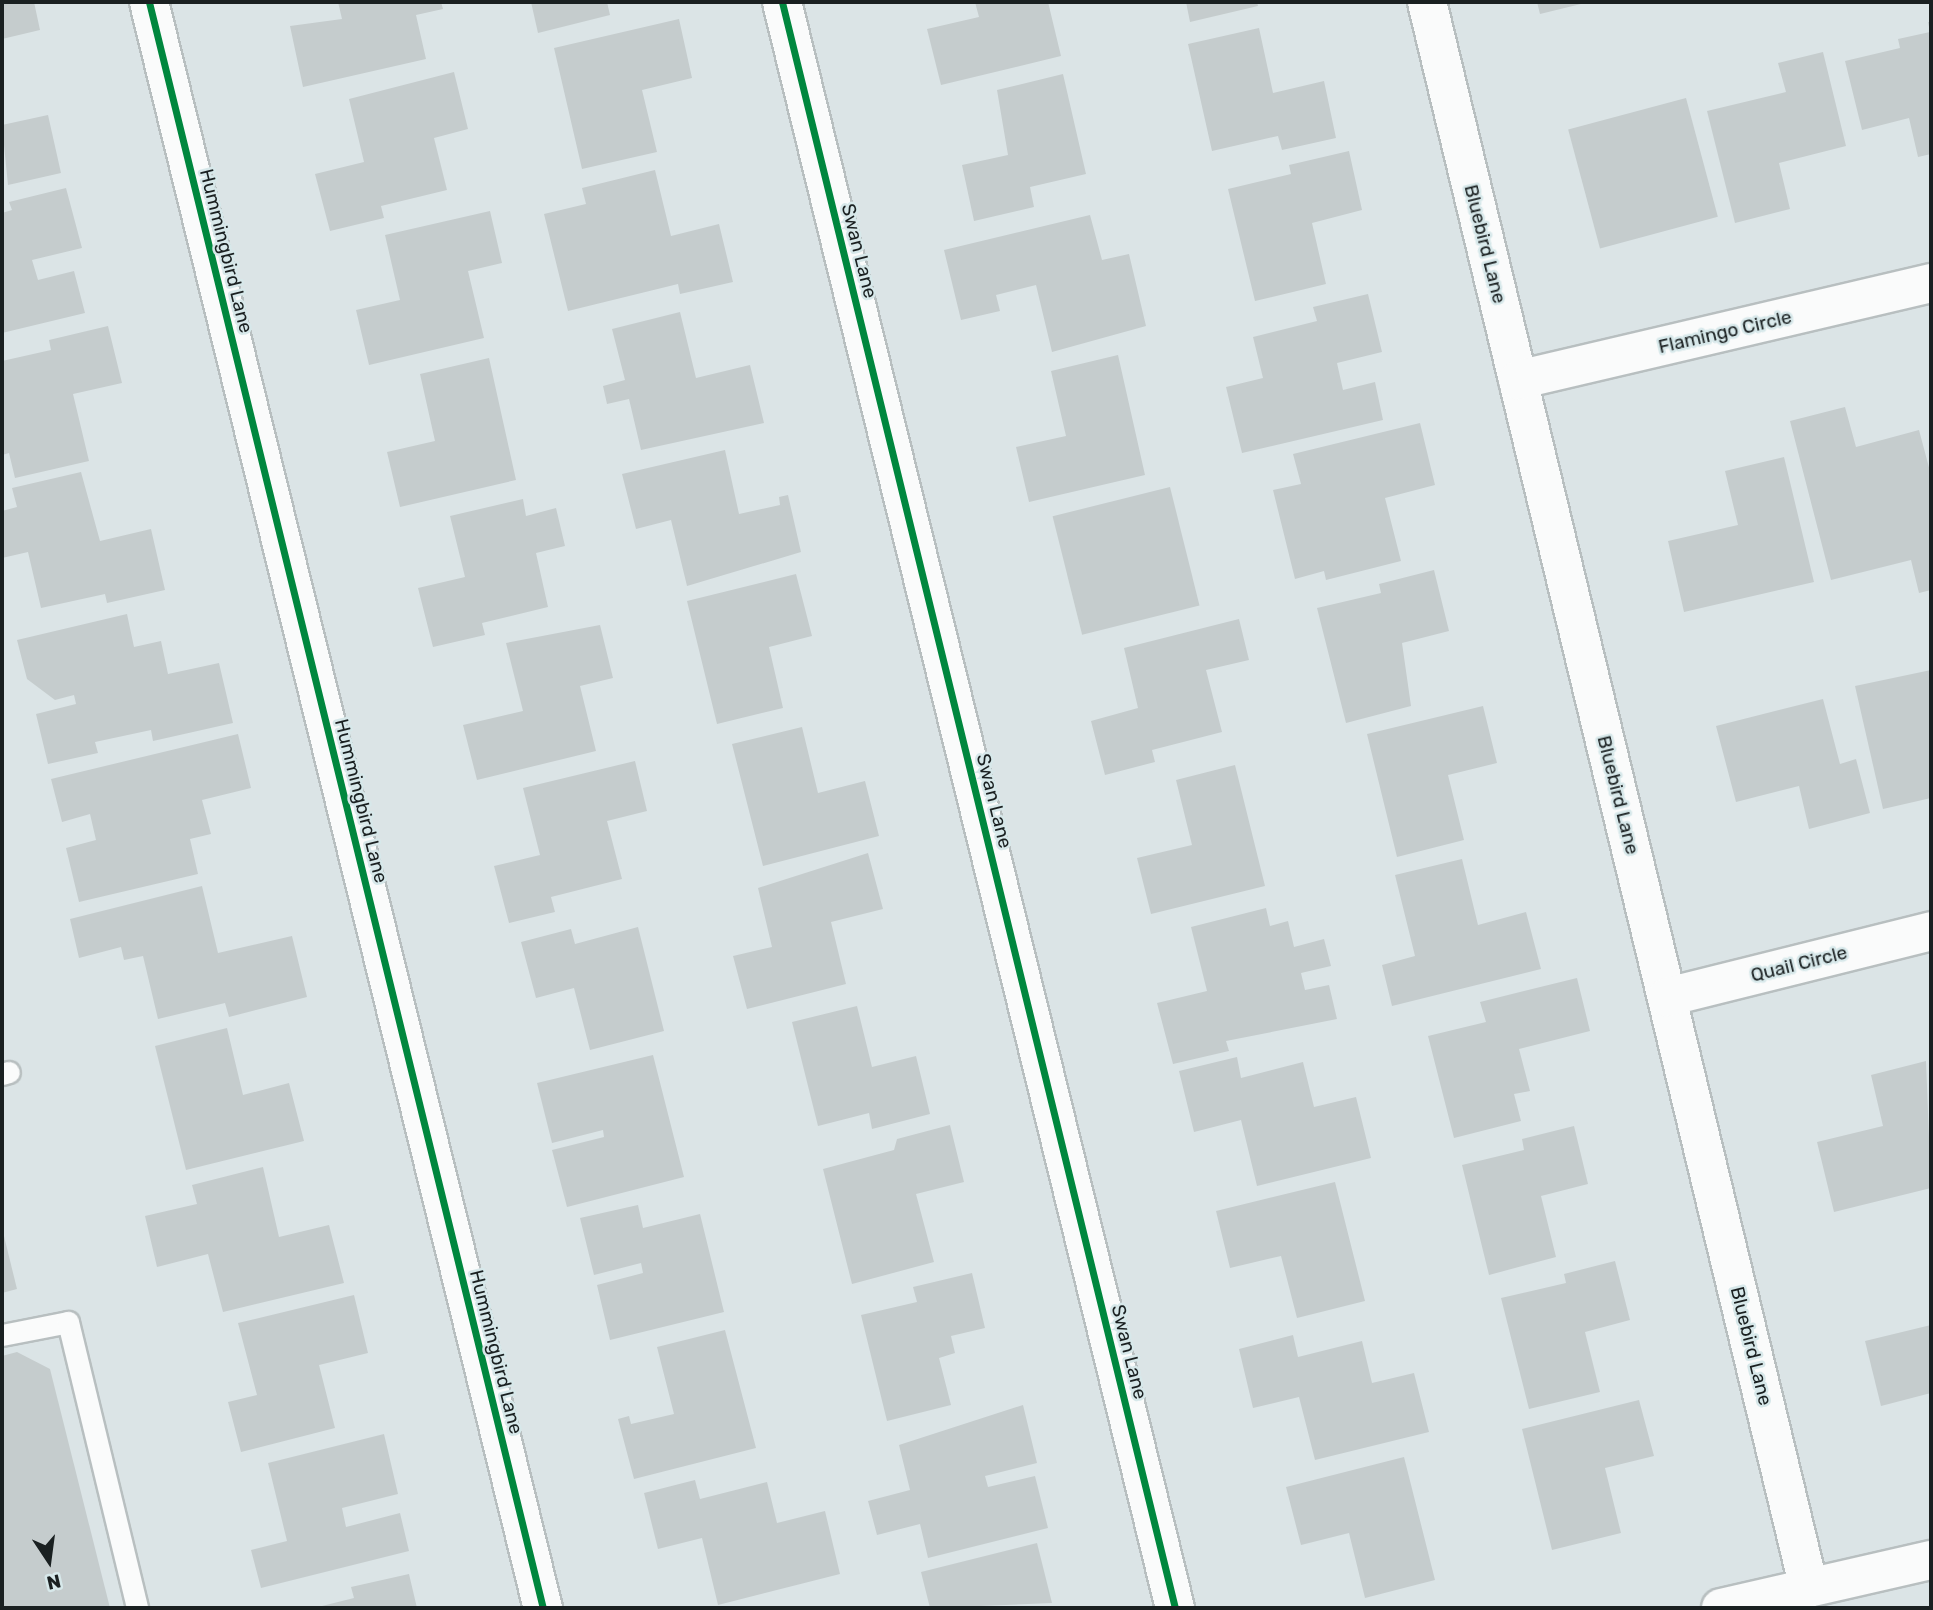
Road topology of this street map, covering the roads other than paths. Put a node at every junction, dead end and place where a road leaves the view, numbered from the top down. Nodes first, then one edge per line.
1 (149, 2) edge
2 (782, 2) edge
3 (1427, 2) edge
4 (1931, 283) edge
5 (1518, 380) junction
6 (1931, 931) edge
7 (1667, 997) junction
8 (2, 1335) edge
9 (1931, 1560) edge
10 (1809, 1588) junction
11 (137, 1608) edge
12 (543, 1608) edge
13 (1175, 1608) edge
14 (1721, 1608) edge

1 - 12 street, Hummingbird Lane
2 - 13 street, Swan Lane
3 - 5 street, Bluebird Lane
4 - 5 street, Flamingo Circle
5 - 7 street, Bluebird Lane
6 - 7 street, Quail Circle
7 - 10 street, Bluebird Lane
8 - 11 lane
9 - 10 street
10 - 14 street

